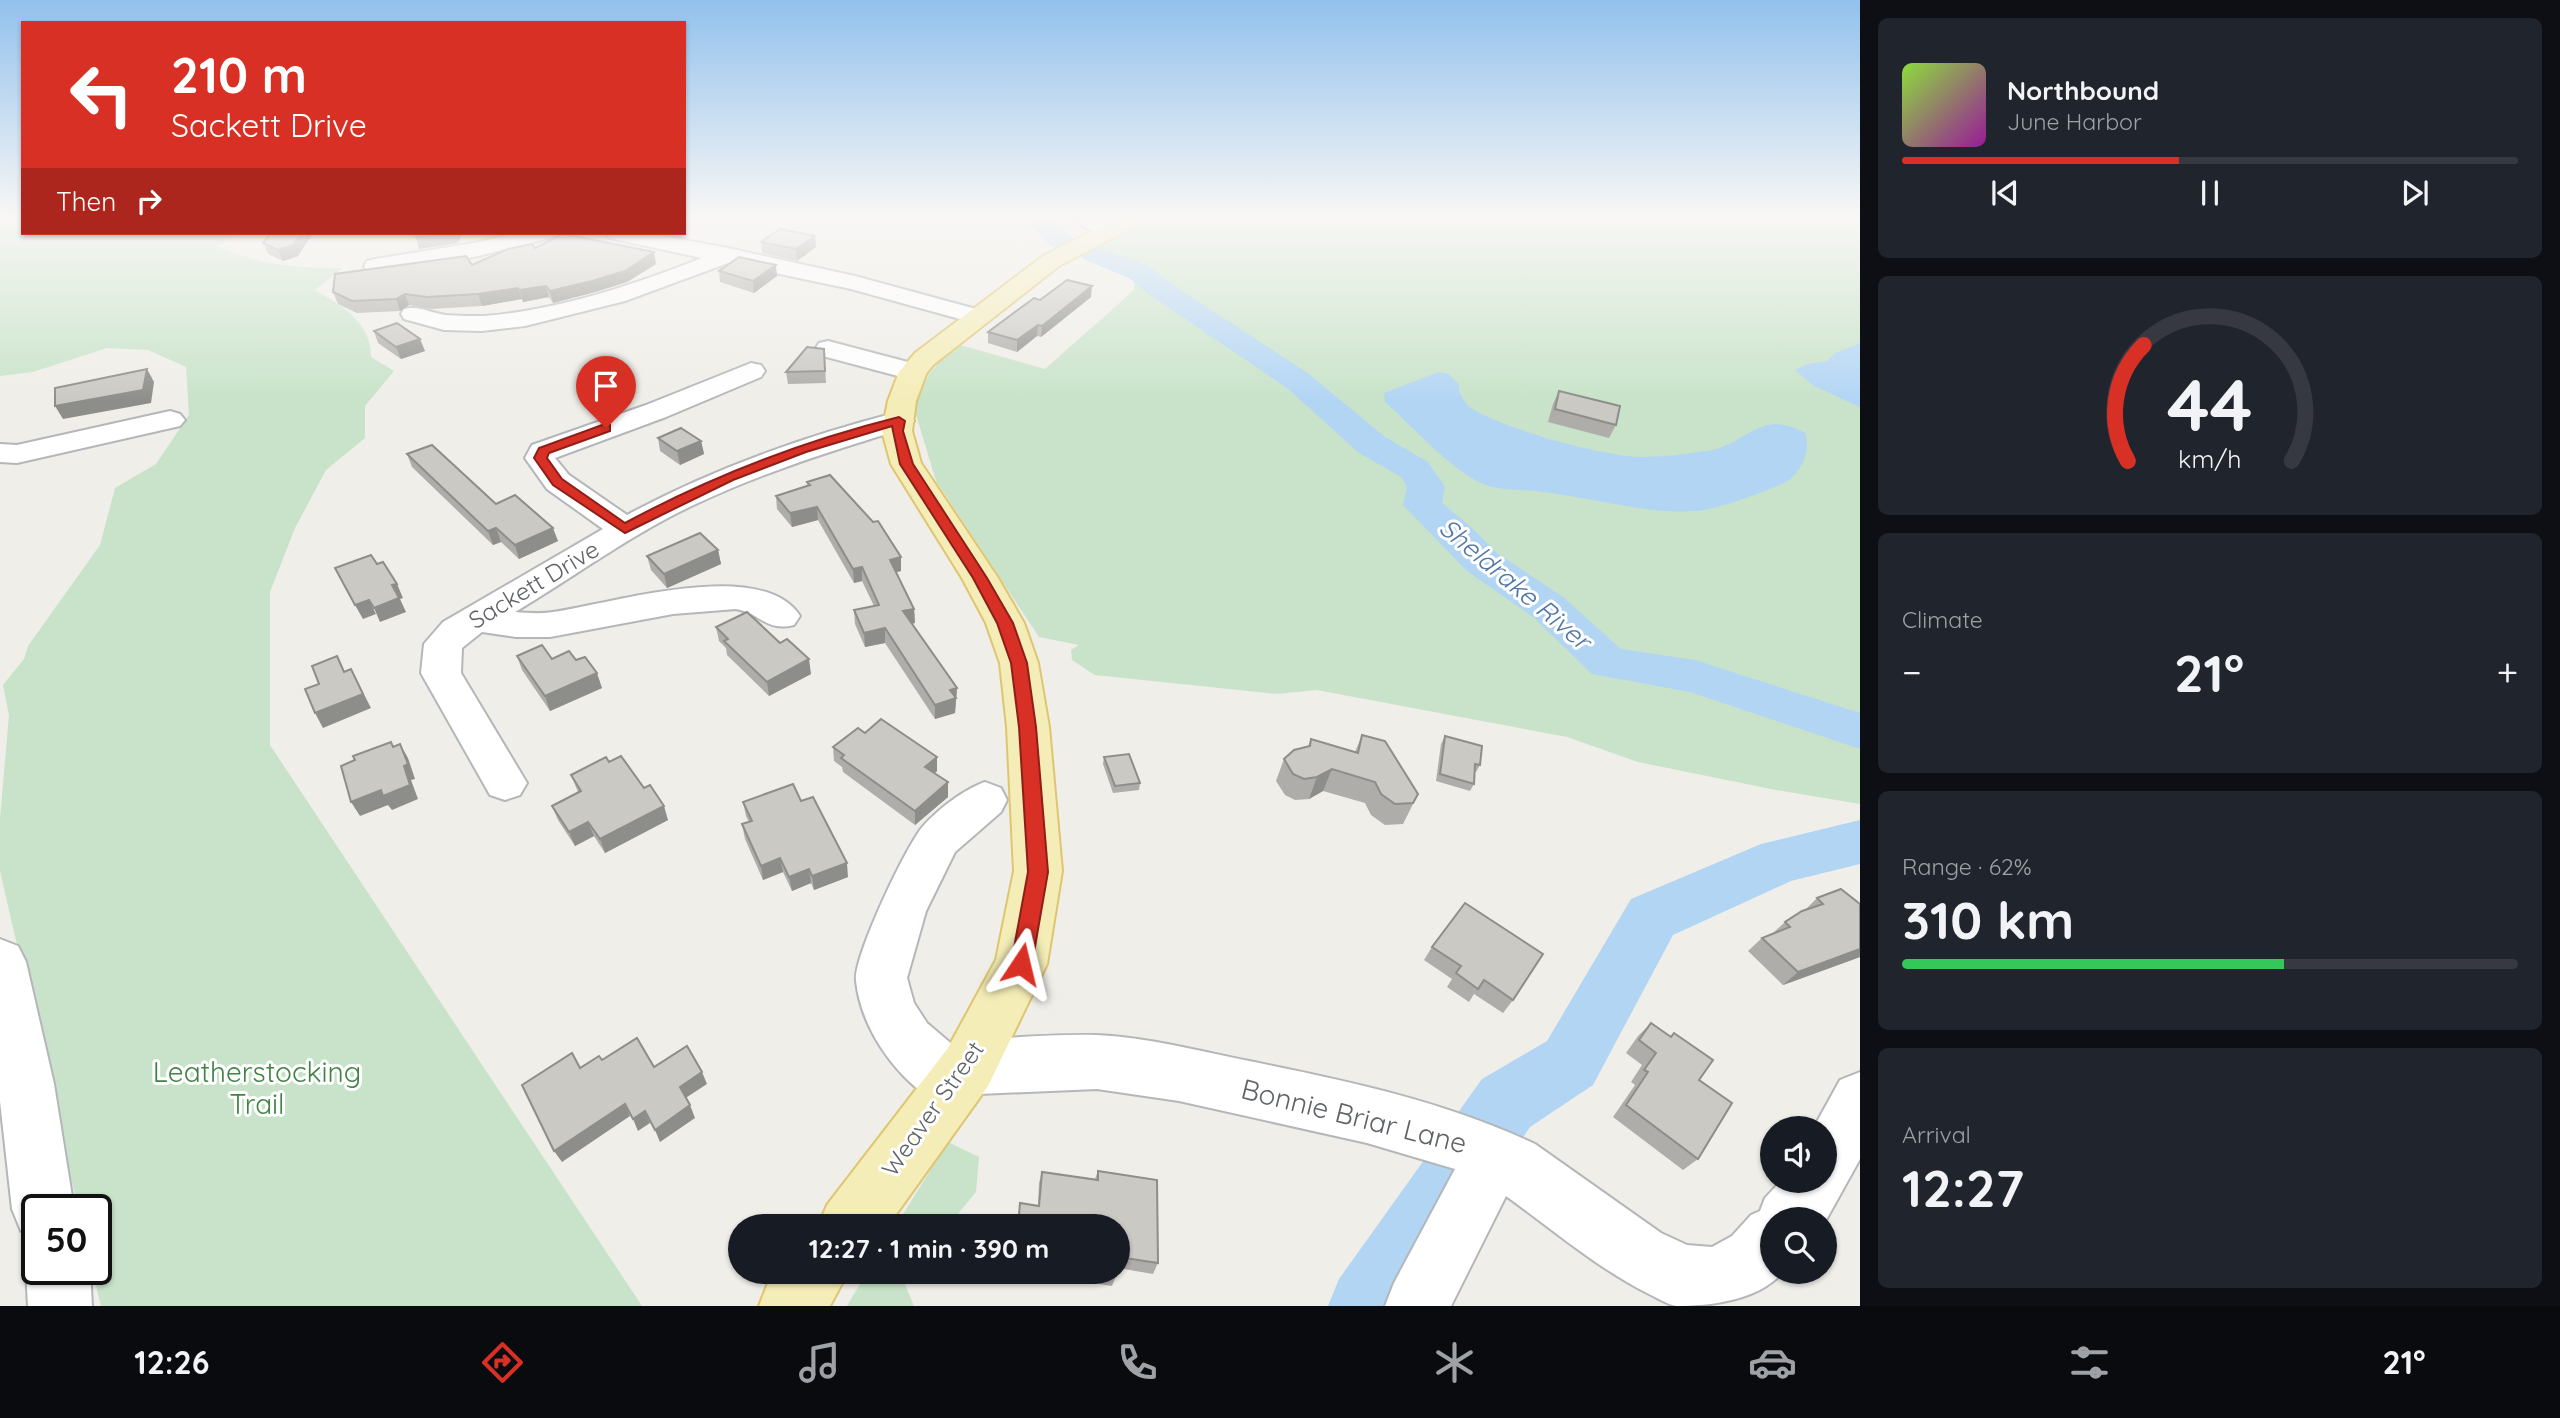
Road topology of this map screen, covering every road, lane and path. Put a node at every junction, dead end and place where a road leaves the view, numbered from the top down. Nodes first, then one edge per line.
1 (668, 280) edge
2 (841, 280) edge
3 (1026, 280) edge
4 (413, 314) dead end
5 (978, 317) junction
6 (828, 349) dead end
7 (751, 371) dead end
8 (914, 372) junction
9 (170, 420) dead end
10 (899, 421) junction
11 (6, 460) edge
12 (625, 528) junction
13 (781, 616) dead end
14 (476, 619) junction
15 (505, 783) dead end
16 (985, 800) dead end
17 (0, 962) edge
18 (961, 1075) junction
19 (13, 1090) edge
20 (1860, 1100) edge
21 (1837, 1143) edge
22 (1495, 1155) junction
23 (1810, 1193) edge
24 (39, 1194) edge
25 (1798, 1207) edge
26 (859, 1214) edge
27 (1760, 1251) edge
28 (807, 1284) edge
29 (59, 1285) edge
30 (60, 1306) edge
31 (791, 1306) edge
32 (1417, 1306) edge

1 - 4 street
2 - 5 street
3 - 5 main road, Weaver Street
5 - 8 main road, Weaver Street
6 - 8 street
7 - 12 street
8 - 10 main road, Weaver Street
9 - 11 street
10 - 12 street, Sackett Drive
10 - 18 main road, Weaver Street
12 - 14 street, Sackett Drive
13 - 14 street
14 - 15 street, Sackett Drive
16 - 18 street
17 - 19 street
18 - 22 street, Bonnie Briar Lane
18 - 26 main road, Weaver Street
19 - 24 street
20 - 21 street
22 - 27 street, Bonnie Briar Lane
22 - 32 street
23 - 25 street
28 - 31 main road
29 - 30 street

